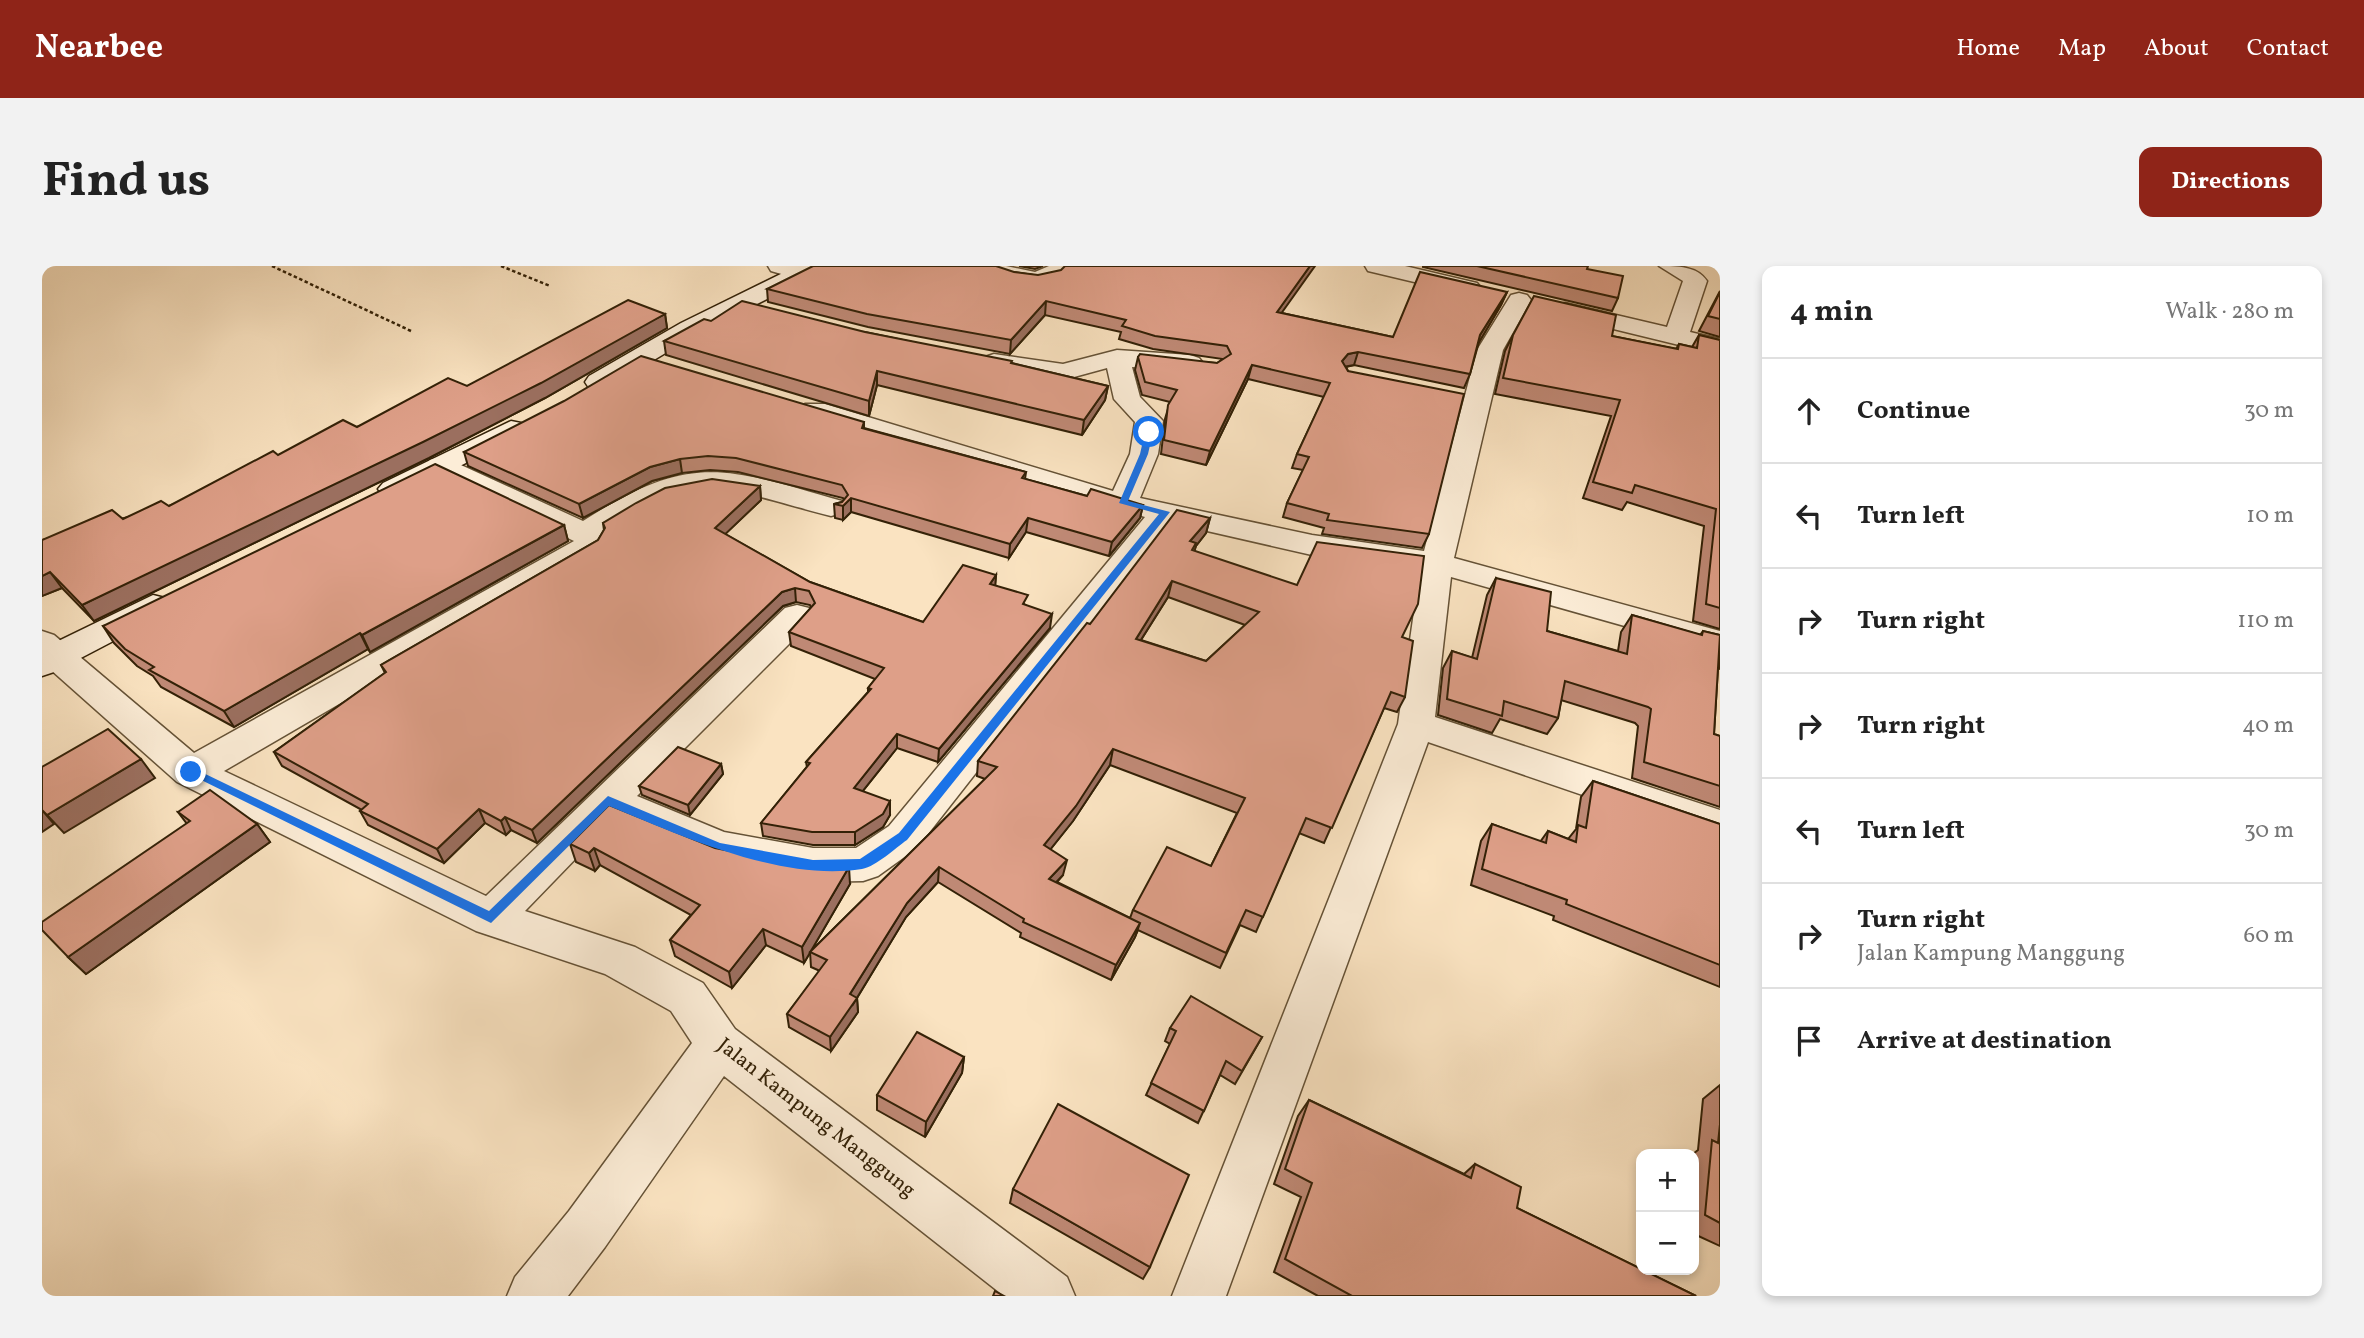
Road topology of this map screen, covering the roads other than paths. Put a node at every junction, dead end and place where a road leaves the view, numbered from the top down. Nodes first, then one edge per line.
1 (984, 266) edge
2 (1064, 266) edge
3 (1376, 266) edge
4 (799, 268) edge
5 (1681, 271) edge
6 (1720, 282) edge
7 (1518, 300) junction
8 (740, 304) junction
9 (778, 314) edge
10 (1675, 336) junction
11 (1720, 347) edge
12 (640, 358) junction
13 (969, 358) edge
14 (1117, 358) junction
15 (1213, 366) edge
16 (679, 369) edge
17 (580, 392) edge
18 (784, 401) edge
19 (533, 418) edge
20 (440, 466) junction
21 (367, 502) edge
22 (1123, 503) junction
23 (831, 507) dead end
24 (1165, 512) junction
25 (585, 534) junction
26 (1437, 564) junction
27 (174, 596) edge
28 (797, 616) dead end
29 (1720, 642) edge
30 (47, 654) edge
31 (1416, 723) junction
32 (191, 772) junction
33 (608, 800) junction
34 (1720, 826) edge
35 (491, 918) junction
36 (719, 1044) junction
37 (534, 1296) edge
38 (1048, 1296) edge
39 (1199, 1296) edge

1 - 2 street
3 - 7 street
4 - 8 street
5 - 6 street
5 - 10 street
7 - 10 street
7 - 26 street
8 - 9 street
8 - 12 street
10 - 11 street
12 - 16 street
12 - 17 street
13 - 14 street
14 - 15 street
14 - 22 street
18 - 22 street
19 - 20 street
20 - 21 street
20 - 25 street
22 - 24 street
23 - 25 street
24 - 26 street
24 - 33 street
25 - 32 street
26 - 29 street
26 - 31 street
27 - 30 street
28 - 33 street
30 - 32 street, Jalan Kampung Manggung
31 - 34 street
31 - 39 street
32 - 35 street, Jalan Kampung Manggung
33 - 35 street
35 - 36 street, Jalan Kampung Manggung
36 - 37 street
36 - 38 street, Jalan Kampung Manggung

